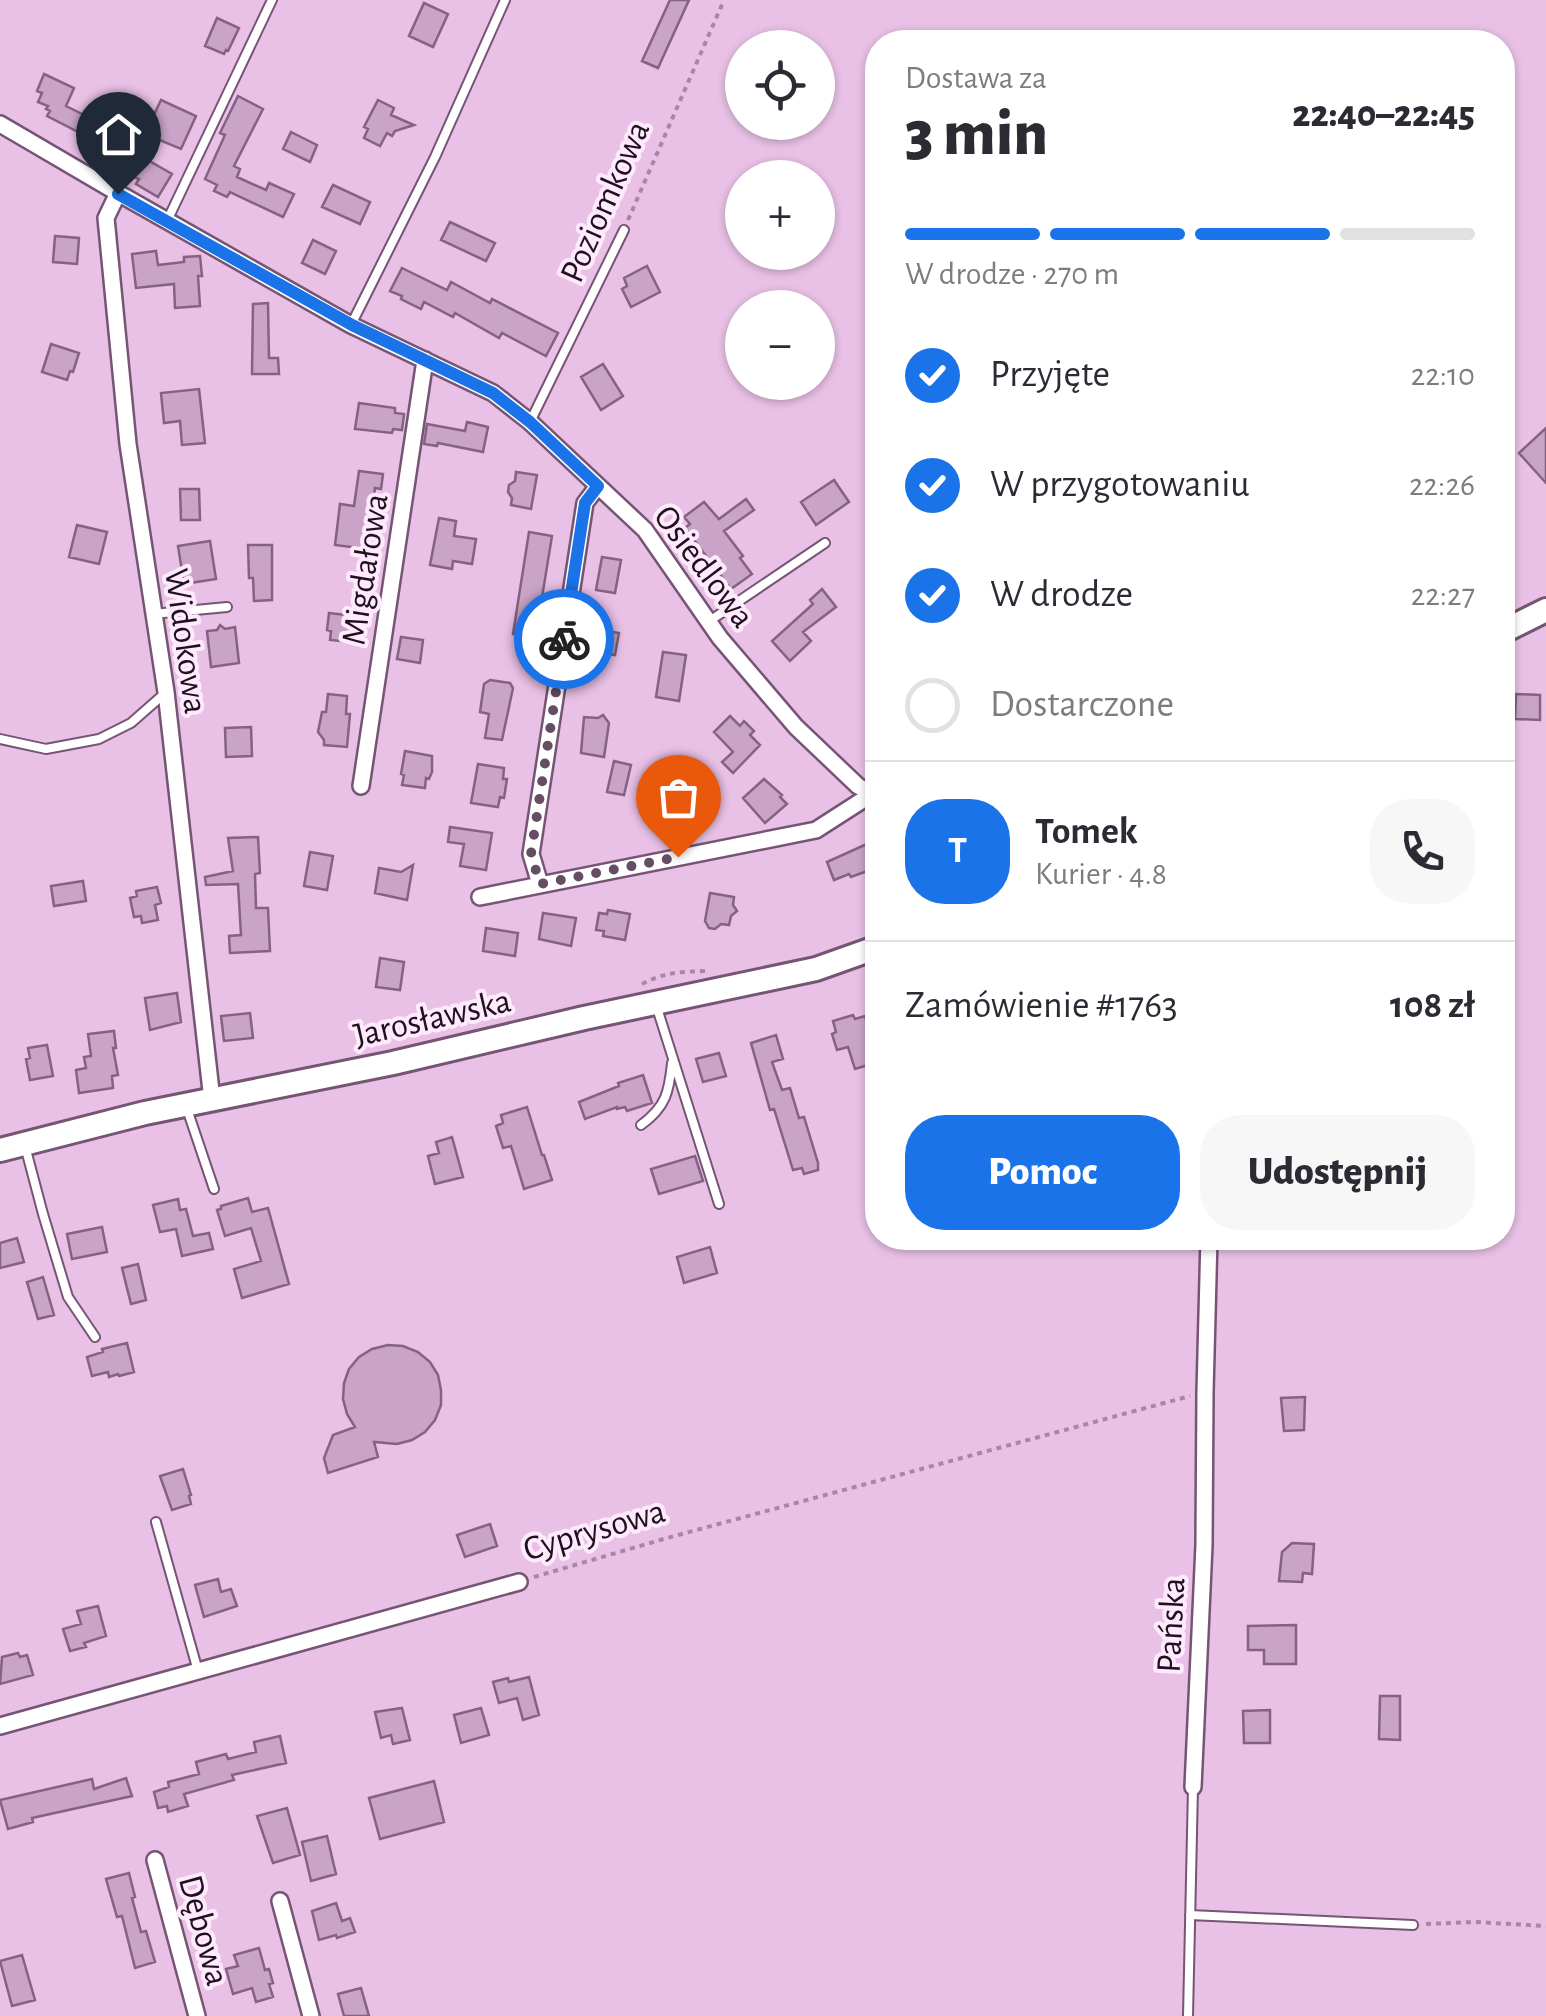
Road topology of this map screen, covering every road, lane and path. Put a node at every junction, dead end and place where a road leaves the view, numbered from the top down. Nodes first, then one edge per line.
1 (272, 0) edge
2 (505, 0) edge
3 (724, 0) edge
4 (0, 124) edge
5 (118, 194) junction
6 (167, 221) junction
7 (624, 230) joint
8 (352, 325) junction
9 (426, 360) junction
10 (530, 422) junction
11 (598, 486) junction
12 (825, 543) dead end
13 (227, 607) dead end
14 (1546, 610) edge
15 (153, 614) junction
16 (708, 622) junction
17 (1515, 626) edge
18 (166, 692) junction
19 (0, 740) edge
20 (361, 786) dead end
21 (865, 790) edge
22 (865, 801) edge
23 (540, 884) junction
24 (480, 898) dead end
25 (865, 951) edge
26 (656, 1004) junction
27 (673, 1058) junction
28 (212, 1100) junction
29 (186, 1105) junction
30 (642, 1125) dead end
31 (24, 1144) junction
32 (0, 1150) edge
33 (214, 1189) dead end
34 (719, 1204) dead end
35 (1209, 1250) edge
36 (95, 1337) dead end
37 (1205, 1392) junction
38 (156, 1522) dead end
39 (518, 1582) joint
40 (198, 1671) junction
41 (0, 1726) edge
42 (1193, 1787) joint
43 (154, 1860) dead end
44 (280, 1902) dead end
45 (1190, 1914) junction
46 (1413, 1925) joint
47 (1546, 1926) edge
48 (197, 2016) edge
49 (311, 2016) edge
50 (1188, 2016) edge

1 - 6 lane
2 - 8 lane
3 - 7 path, Poziomkowa
4 - 5 street, Osiedlowa
5 - 6 street, Osiedlowa
5 - 15 street, Widokowa
6 - 8 street, Osiedlowa
7 - 10 lane, Poziomkowa
8 - 9 street, Osiedlowa
9 - 10 street, Osiedlowa
9 - 20 street, Migdałowa
10 - 11 street, Osiedlowa
11 - 16 street, Osiedlowa
11 - 23 street
12 - 16 lane
13 - 15 lane
14 - 17 main road
15 - 18 street, Widokowa
16 - 21 street, Osiedlowa
18 - 19 lane
18 - 28 street, Widokowa
22 - 23 street
23 - 24 street
25 - 26 main road, Jarosławska
26 - 27 lane
26 - 28 main road, Jarosławska
27 - 30 lane
27 - 34 lane
28 - 29 main road, Jarosławska
29 - 31 main road, Jarosławska
29 - 33 lane
31 - 32 main road, Jarosławska
31 - 36 lane
35 - 37 street, Pańska
37 - 39 path, Cyprysowa
37 - 42 street, Pańska
38 - 40 lane
39 - 40 street, Cyprysowa
40 - 41 street, Cyprysowa
42 - 45 lane, Pańska
43 - 48 street, Dębowa
44 - 49 street
45 - 46 lane
45 - 50 lane, Pańska
46 - 47 path

